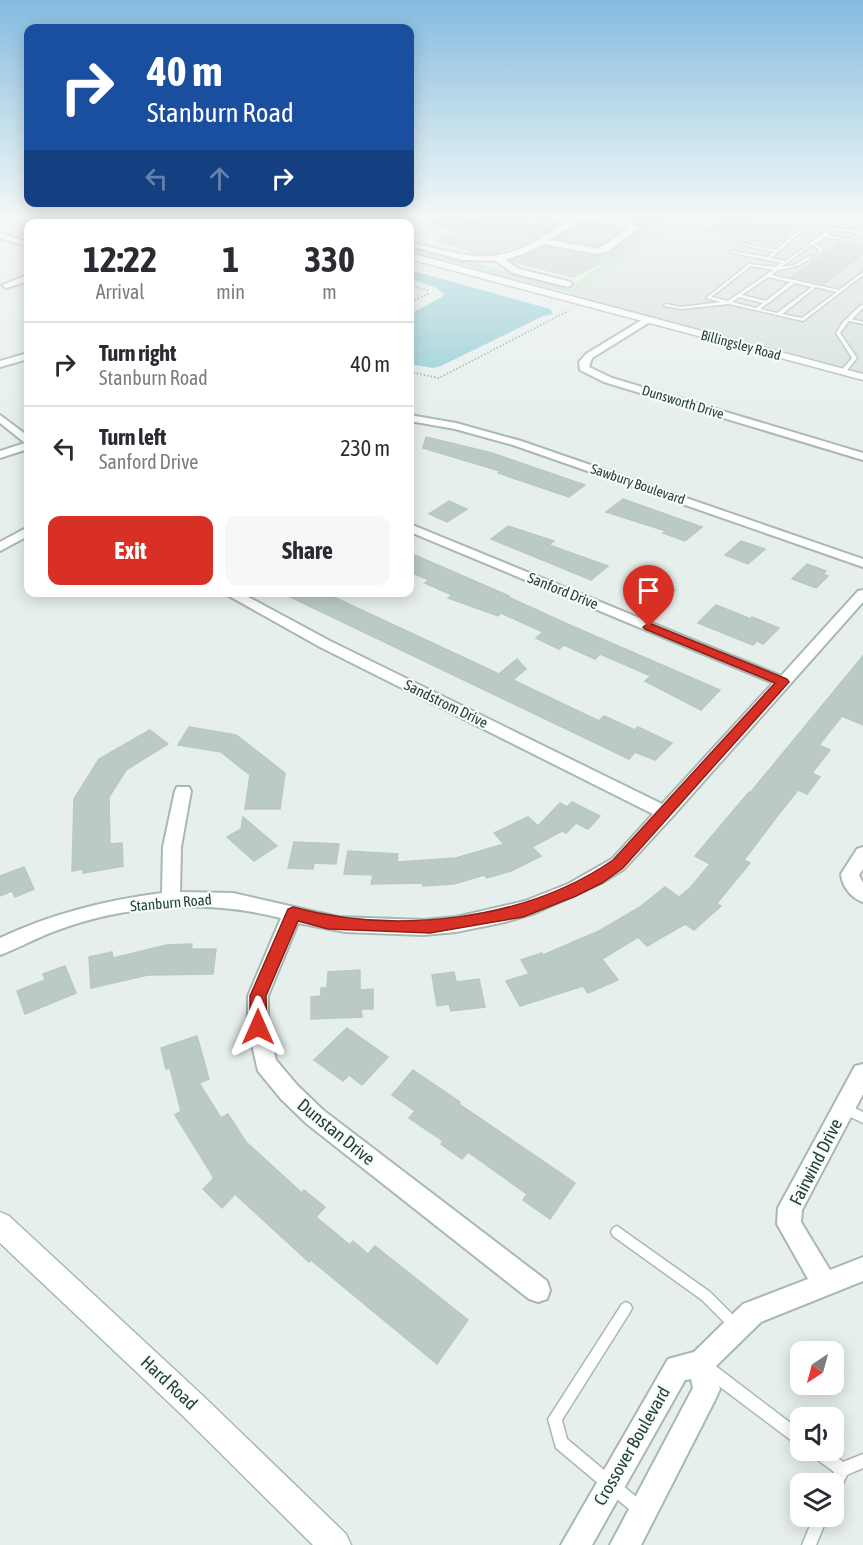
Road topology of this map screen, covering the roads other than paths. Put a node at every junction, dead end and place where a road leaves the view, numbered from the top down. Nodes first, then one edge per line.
1 (526, 287) edge
2 (722, 287) edge
3 (750, 287) edge
4 (786, 287) edge
5 (814, 287) edge
6 (821, 287) edge
7 (845, 287) edge
8 (840, 291) junction
9 (738, 296) junction
10 (766, 302) junction
11 (728, 303) junction
12 (666, 305) dead end
13 (863, 306) edge
14 (756, 310) junction
15 (777, 315) junction
16 (648, 320) junction
17 (849, 320) junction
18 (863, 323) edge
19 (24, 357) edge
20 (0, 364) edge
21 (843, 372) junction
22 (863, 377) edge
23 (0, 418) edge
24 (414, 419) edge
25 (24, 438) edge
26 (24, 447) edge
27 (0, 455) edge
28 (863, 457) edge
29 (414, 530) edge
30 (24, 533) edge
31 (0, 547) edge
32 (863, 563) edge
33 (863, 594) edge
34 (237, 597) edge
35 (783, 682) junction
36 (183, 791) dead end
37 (666, 813) junction
38 (863, 854) edge
39 (863, 895) edge
40 (171, 900) junction
41 (293, 913) junction
42 (0, 947) edge
43 (863, 1073) edge
44 (853, 1113) edge
45 (0, 1226) edge
46 (617, 1232) dead end
47 (863, 1269) edge
48 (824, 1283) junction
49 (538, 1290) dead end
50 (626, 1308) dead end
51 (738, 1327) junction
52 (700, 1364) junction
53 (790, 1431) edge
54 (830, 1461) edge
55 (863, 1461) edge
56 (842, 1470) junction
57 (841, 1473) edge
58 (610, 1484) junction
59 (643, 1512) junction
60 (817, 1527) edge
61 (334, 1545) edge
62 (576, 1545) edge
63 (625, 1545) edge
64 (809, 1545) edge

1 - 16 street, Billingsley Road
2 - 11 lane
3 - 9 lane
4 - 10 lane
5 - 15 lane
6 - 8 lane
7 - 8 lane
8 - 15 lane
9 - 10 lane
9 - 11 lane
10 - 14 lane
11 - 12 lane
11 - 14 lane
13 - 17 lane
14 - 15 lane
16 - 21 street, Billingsley Road
16 - 28 street, Dunsworth Drive
17 - 18 lane
17 - 21 lane
19 - 20 street
21 - 22 street, Billingsley Road
23 - 25 street
24 - 32 street, Sawbury Boulevard
26 - 27 street
29 - 35 street, Sanford Drive
30 - 31 street
33 - 35 street, Stanburn Road
34 - 37 street, Sandstrom Drive
35 - 37 street, Stanburn Road
36 - 40 street
37 - 41 street, Stanburn Road
38 - 39 street
40 - 41 street, Stanburn Road
40 - 42 street, Stanburn Road
41 - 49 street, Dunstan Drive
43 - 44 street, Fairwind Drive
44 - 48 street, Fairwind Drive
45 - 61 street, Hard Road
46 - 51 lane
47 - 48 street, Crossover Boulevard
48 - 51 street, Crossover Boulevard
50 - 58 lane
51 - 52 street, Crossover Boulevard
52 - 53 lane
52 - 58 street, Crossover Boulevard
52 - 59 street
54 - 56 lane
55 - 56 lane
56 - 57 lane
58 - 59 lane
58 - 62 street, Crossover Boulevard
59 - 63 street
60 - 64 lane

